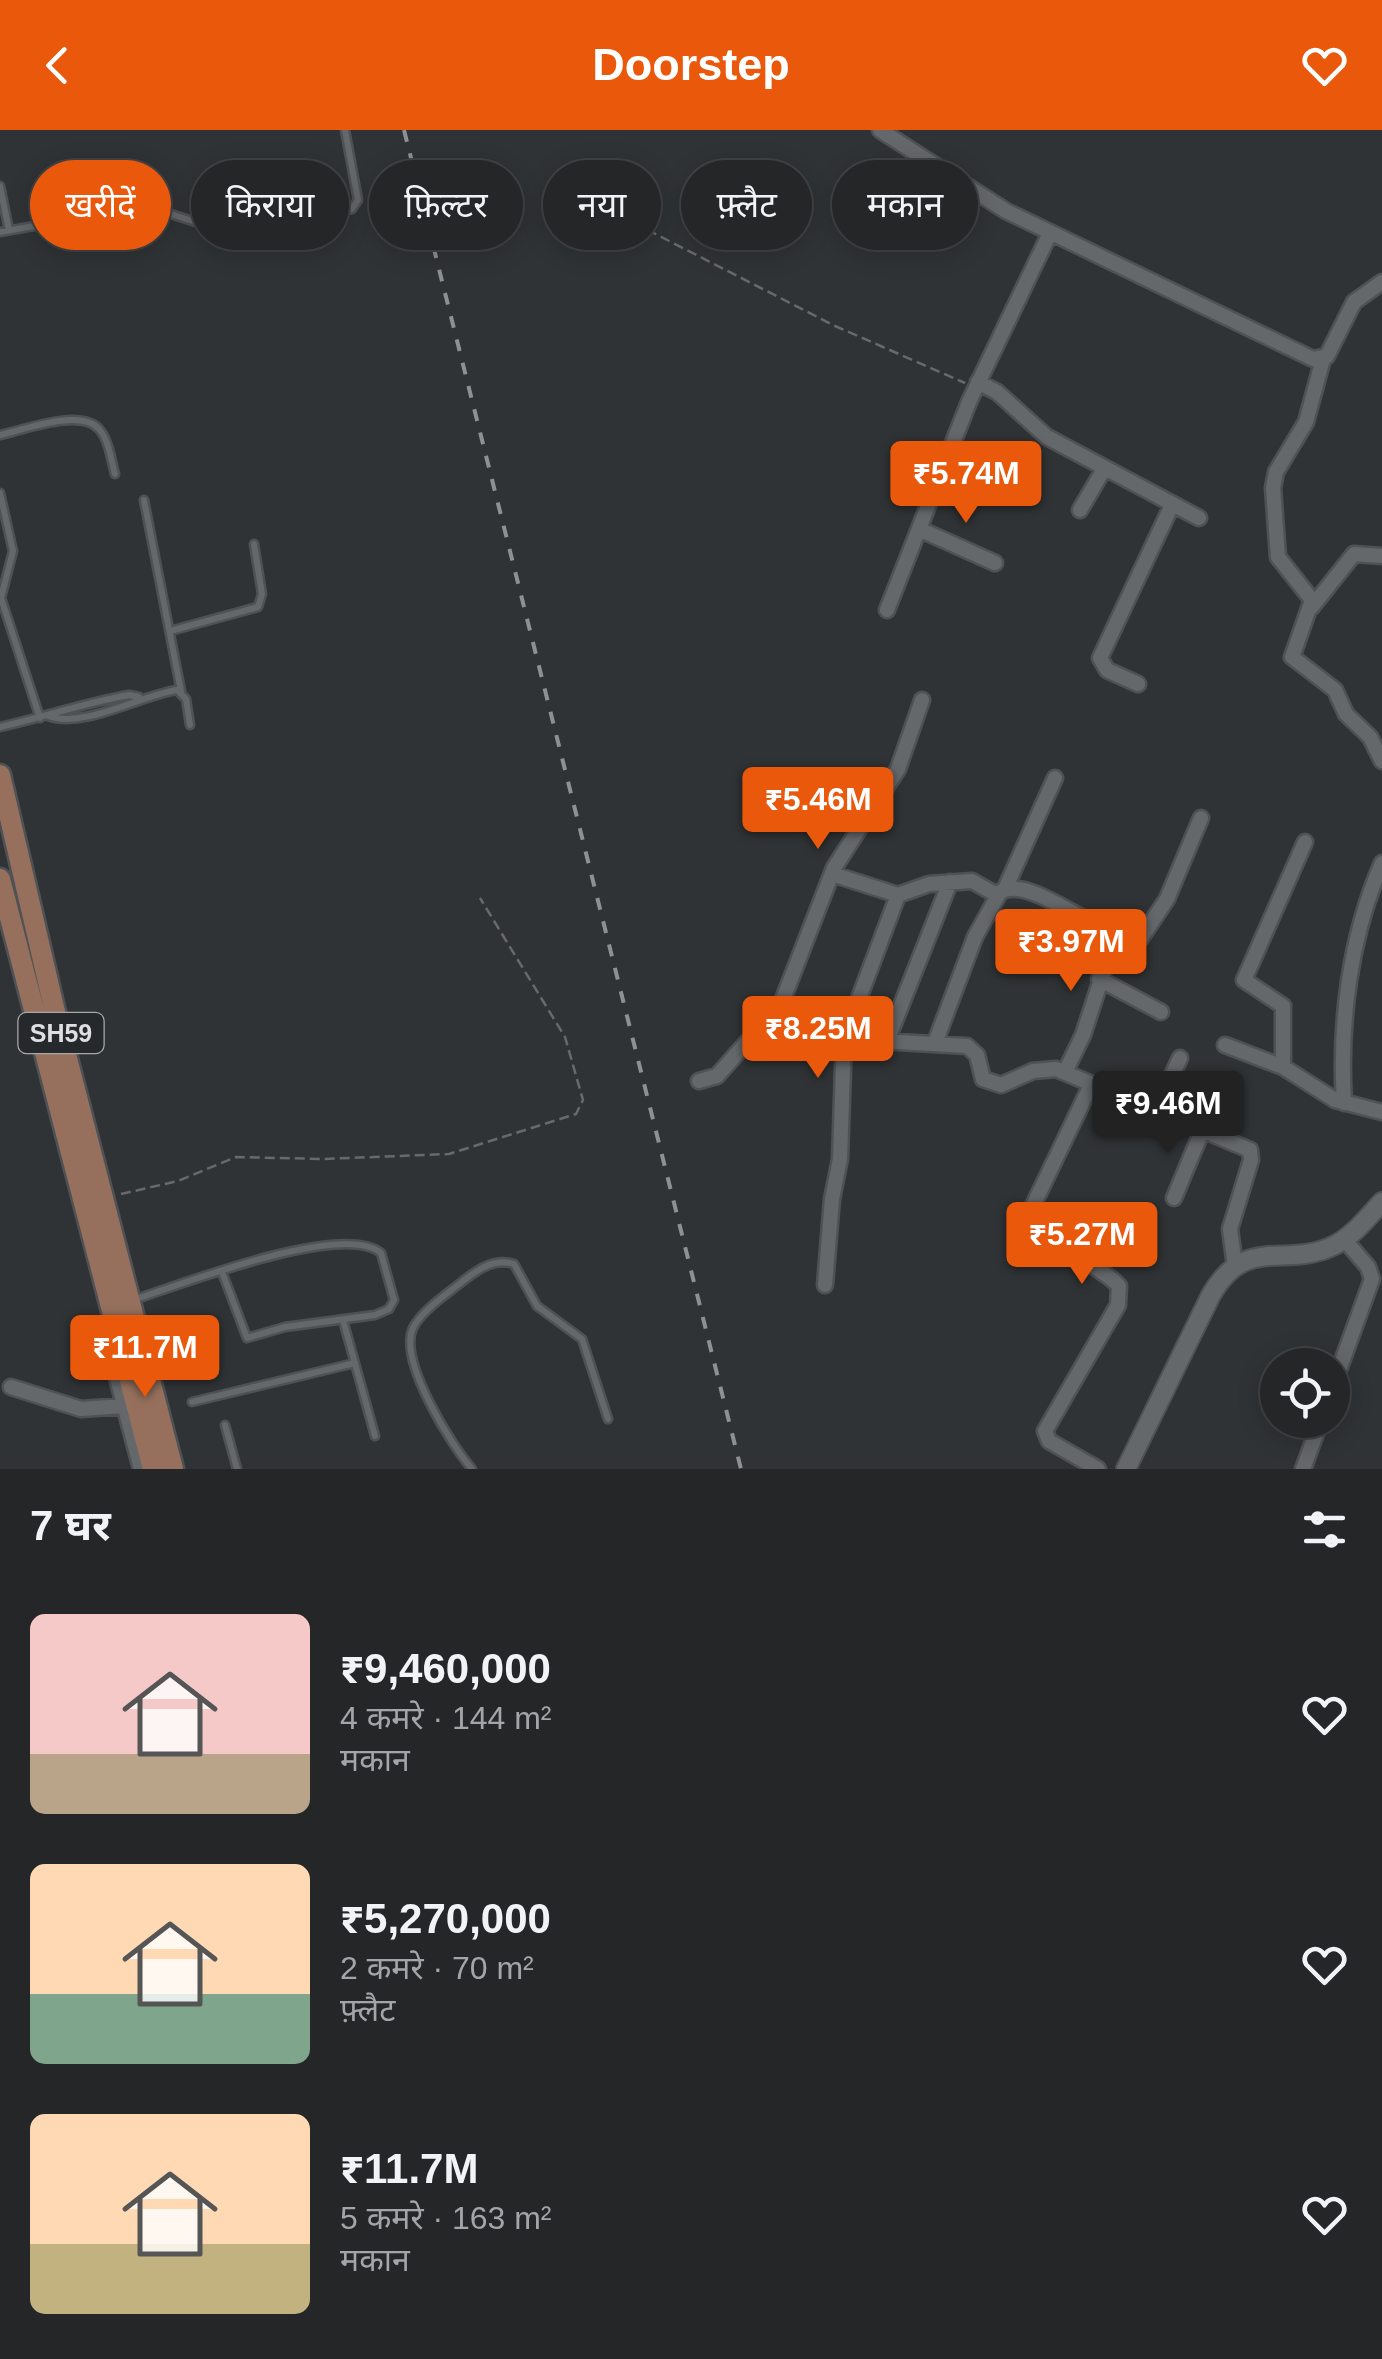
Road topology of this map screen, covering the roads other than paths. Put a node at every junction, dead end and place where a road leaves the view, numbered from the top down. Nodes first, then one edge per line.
1 (344, 130) edge
2 (880, 130) edge
3 (0, 186) edge
4 (4, 231) edge
5 (1050, 233) junction
6 (1382, 282) edge
7 (1323, 359) junction
8 (977, 385) junction
9 (0, 435) edge
10 (1104, 469) junction
11 (115, 474) dead end
12 (0, 493) edge
13 (144, 500) dead end
14 (1172, 505) junction
15 (1080, 510) dead end
16 (1199, 518) dead end
17 (919, 529) junction
18 (254, 544) dead end
19 (1382, 556) edge
20 (995, 563) dead end
21 (1310, 608) junction
22 (887, 610) dead end
23 (170, 631) junction
24 (1138, 684) dead end
25 (181, 691) junction
26 (922, 700) dead end
27 (44, 717) junction
28 (190, 725) dead end
29 (0, 726) edge
30 (1382, 761) edge
31 (0, 776) edge
32 (1055, 778) dead end
33 (1201, 818) dead end
34 (1306, 842) dead end
35 (1381, 868) edge
36 (832, 874) junction
37 (0, 879) edge
38 (950, 882) junction
39 (1001, 892) junction
40 (898, 895) junction
41 (1116, 934) junction
42 (1098, 978) junction
43 (1160, 1012) dead end
44 (771, 1030) junction
45 (844, 1038) junction
46 (887, 1041) junction
47 (936, 1043) junction
48 (1226, 1045) dead end
49 (1180, 1058) dead end
50 (1283, 1067) junction
51 (1065, 1072) junction
52 (698, 1081) dead end
53 (1091, 1085) junction
54 (1344, 1103) junction
55 (1155, 1112) junction
56 (1382, 1112) edge
57 (1202, 1131) junction
58 (1174, 1198) dead end
59 (1382, 1202) edge
60 (1344, 1239) junction
61 (1234, 1266) junction
62 (222, 1272) junction
63 (826, 1286) dead end
64 (128, 1302) junction
65 (343, 1320) junction
66 (118, 1333) junction
67 (1347, 1348) edge
68 (355, 1364) junction
69 (11, 1387) dead end
70 (192, 1402) dead end
71 (124, 1406) junction
72 (608, 1418) dead end
73 (225, 1425) dead end
74 (375, 1436) dead end
75 (1314, 1438) edge
76 (141, 1469) edge
77 (153, 1469) edge
78 (173, 1469) edge
79 (237, 1469) edge
80 (472, 1469) edge
81 (1098, 1469) edge
82 (1126, 1469) edge
83 (1303, 1469) edge

1 - 4 lane
2 - 5 street
3 - 4 lane
5 - 7 street
5 - 8 street
6 - 7 street
7 - 21 street
8 - 10 street
8 - 17 street
9 - 11 lane
10 - 14 street
10 - 15 street
12 - 27 lane
13 - 23 lane
14 - 16 street
14 - 24 street
17 - 20 street
17 - 22 street
18 - 23 lane
19 - 21 street
21 - 30 street
23 - 25 lane
25 - 27 lane
25 - 28 lane
26 - 36 street
27 - 29 lane
31 - 64 main road, SH59
32 - 39 street
33 - 41 street
34 - 50 street
35 - 54 street
36 - 40 street
36 - 44 street
37 - 66 main road, SH59
38 - 39 street
38 - 40 street
38 - 46 street
39 - 41 street
39 - 47 street
40 - 45 street
41 - 42 street
42 - 43 street
42 - 51 street
44 - 45 street
44 - 52 street
45 - 46 street
45 - 63 street
46 - 47 street
47 - 51 street
48 - 50 street
49 - 55 street
50 - 54 street
51 - 53 street
53 - 55 street
53 - 81 street
54 - 56 street
55 - 57 street
57 - 58 street
57 - 61 street
59 - 60 street
60 - 61 street
60 - 67 street
61 - 82 street
62 - 64 lane
62 - 65 lane
62 - 65 lane
64 - 78 main road, SH59
65 - 68 lane
66 - 71 street
66 - 77 main road, SH59
68 - 70 lane
68 - 74 lane
69 - 71 street
71 - 76 street
72 - 80 lane
73 - 79 lane
75 - 83 street

